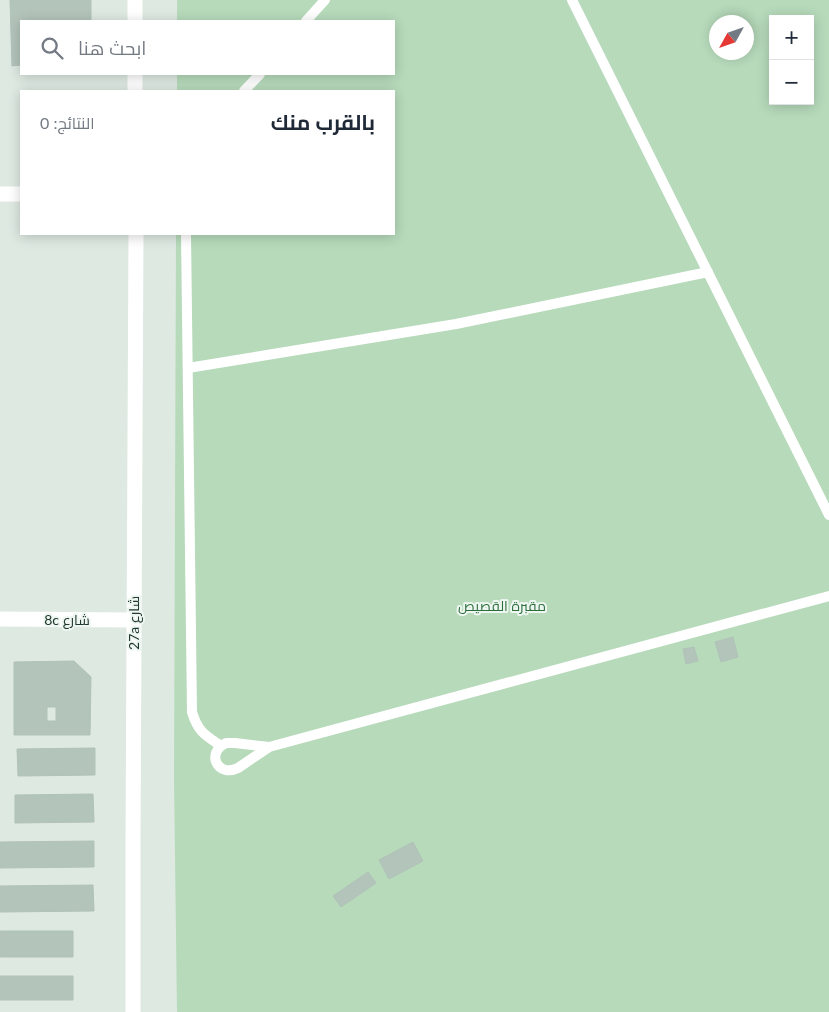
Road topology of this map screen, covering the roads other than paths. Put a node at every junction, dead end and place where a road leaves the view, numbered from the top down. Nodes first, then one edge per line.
1 (135, 0) edge
2 (325, 0) edge
3 (572, 0) edge
4 (135, 20) edge
5 (307, 20) edge
6 (135, 75) edge
7 (259, 75) edge
8 (135, 90) edge
9 (245, 90) edge
10 (0, 194) edge
11 (20, 194) edge
12 (136, 235) edge
13 (186, 235) edge
14 (708, 272) junction
15 (188, 368) junction
16 (829, 515) edge
17 (829, 596) edge
18 (0, 620) edge
19 (134, 620) junction
20 (221, 746) junction
21 (269, 747) junction
22 (133, 1012) edge

1 - 4 street
2 - 5 lane
3 - 14 lane
6 - 8 street
7 - 9 lane
10 - 11 street
12 - 19 street, 27a شارع
13 - 15 lane
14 - 15 lane
14 - 16 lane
15 - 20 lane
17 - 21 lane
18 - 19 street, 8c شارع
19 - 22 street, 27a شارع
20 - 21 lane
20 - 21 lane

